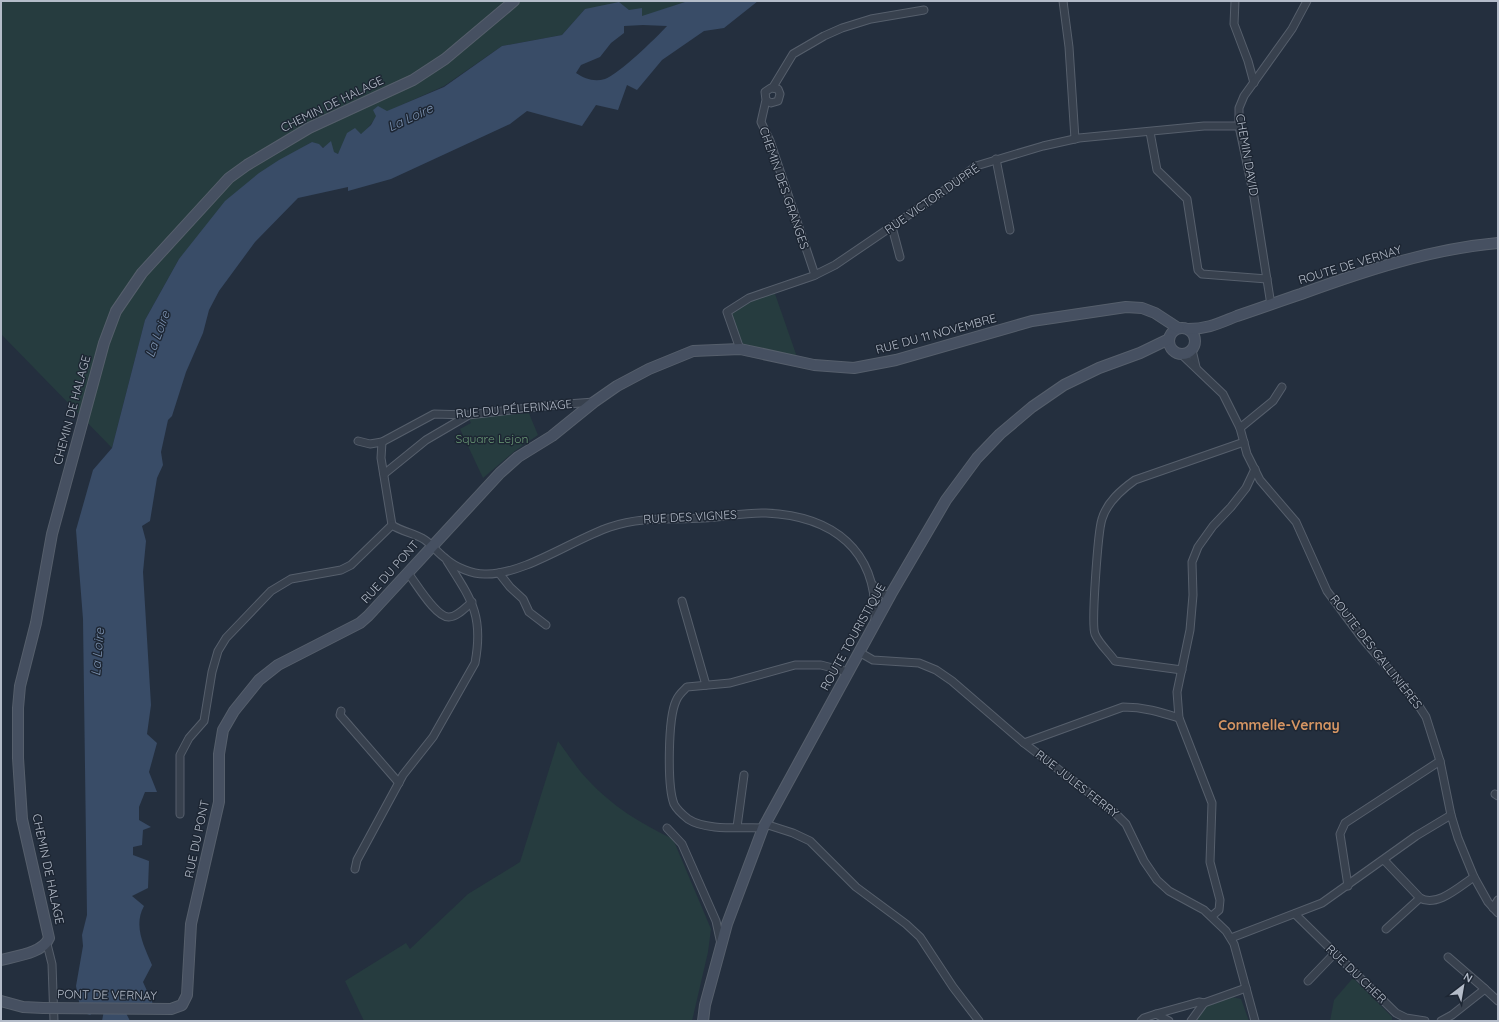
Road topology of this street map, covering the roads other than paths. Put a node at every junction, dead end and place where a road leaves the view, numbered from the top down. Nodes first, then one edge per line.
1 (514, 1) edge
2 (1063, 1) edge
3 (1235, 1) edge
4 (1307, 1) edge
5 (924, 10) dead end
6 (1254, 83) junction
7 (773, 87) junction
8 (766, 100) junction
9 (1239, 126) junction
10 (1150, 132) junction
11 (1075, 139) junction
12 (996, 159) junction
13 (892, 227) junction
14 (1010, 230) dead end
15 (1498, 243) edge
16 (900, 257) dead end
17 (815, 275) junction
18 (1267, 279) junction
19 (1271, 305) junction
20 (1213, 327) junction
21 (1176, 333) junction
22 (1193, 348) junction
23 (740, 349) junction
24 (1140, 352) junction
25 (1179, 354) junction
26 (1196, 367) junction
27 (1282, 387) dead end
28 (594, 402) junction
29 (468, 415) junction
30 (1240, 428) junction
31 (358, 441) dead end
32 (382, 442) junction
33 (1244, 442) junction
34 (1255, 469) junction
35 (384, 474) junction
36 (392, 525) junction
37 (431, 546) junction
38 (446, 559) junction
39 (408, 573) junction
40 (499, 573) junction
41 (873, 585) junction
42 (891, 594) junction
43 (682, 601) dead end
44 (472, 602) junction
45 (875, 623) junction
46 (546, 625) dead end
47 (859, 652) junction
48 (1182, 670) junction
49 (848, 672) junction
50 (706, 685) junction
51 (341, 711) dead end
52 (1179, 718) junction
53 (1024, 743) junction
54 (1440, 761) junction
55 (744, 776) dead end
56 (399, 783) junction
57 (180, 814) dead end
58 (1451, 815) junction
59 (764, 826) junction
60 (737, 827) junction
61 (666, 828) dead end
62 (1384, 860) junction
63 (355, 869) dead end
64 (1474, 877) junction
65 (1348, 886) junction
66 (1420, 898) junction
67 (1498, 900) edge
68 (1495, 911) edge
69 (1295, 914) junction
70 (1212, 916) junction
71 (1386, 929) dead end
72 (1231, 938) junction
73 (47, 944) junction
74 (722, 944) junction
75 (1334, 954) junction
76 (1448, 957) dead end
77 (1, 960) edge
78 (1308, 981) dead end
79 (1246, 988) junction
80 (1485, 989) junction
81 (1, 1001) edge
82 (1498, 1001) edge
83 (1204, 1003) junction
84 (171, 1009) joint
85 (1156, 1014) junction
86 (54, 1021) edge
87 (703, 1021) edge
88 (979, 1021) edge
89 (1141, 1021) edge
90 (1169, 1021) edge
91 (1191, 1021) edge
92 (1255, 1021) edge
93 (1424, 1021) edge
94 (1441, 1021) edge

1 - 73 street, CHEMIN DE HALAGE
2 - 11 street
3 - 6 street
4 - 6 street, CHEMIN DAVID
5 - 7 street
6 - 9 street, CHEMIN DAVID
7 - 8 street
7 - 8 street
8 - 17 street, CHEMIN DES GRANGES
9 - 10 street, RUE VICTOR DUPRÉ
9 - 18 street, CHEMIN DAVID
10 - 11 street, RUE VICTOR DUPRÉ
10 - 18 street
11 - 12 street, RUE VICTOR DUPRÉ
12 - 13 street, RUE VICTOR DUPRÉ
12 - 14 street
13 - 16 street
13 - 17 street, RUE VICTOR DUPRÉ
15 - 19 street, ROUTE DE VERNAY
17 - 23 street, RUE VICTOR DUPRÉ
18 - 19 street, CHEMIN DAVID
19 - 20 street, ROUTE DE VERNAY
20 - 21 street, ROUTE DE VERNAY
20 - 22 street, ROUTE DE VERNAY
21 - 22 street
21 - 23 street, RUE DU 11 NOVEMBRE
21 - 24 street, ROUTE TOURISTIQUE
21 - 25 street
22 - 25 street
22 - 26 street
23 - 28 street, RUE DU 11 NOVEMBRE
24 - 25 street, ROUTE TOURISTIQUE
24 - 42 street, ROUTE TOURISTIQUE
25 - 26 street, ROUTE DES GALLINIÈRES
26 - 30 street, ROUTE DES GALLINIÈRES
27 - 30 street
28 - 29 street, RUE DU PÉLERINAGE
28 - 37 street, RUE DU 11 NOVEMBRE
29 - 32 street, RUE DU PÉLERINAGE
29 - 35 street
30 - 33 street, ROUTE DES GALLINIÈRES
31 - 32 street
32 - 35 street
33 - 34 street, ROUTE DES GALLINIÈRES
33 - 48 street
34 - 48 street
34 - 54 street, ROUTE DES GALLINIÈRES
35 - 36 street
36 - 37 street, RUE DES VIGNES
36 - 57 street
37 - 38 street, RUE DES VIGNES
37 - 39 street, RUE DU PONT
38 - 40 street, RUE DES VIGNES
38 - 44 street
39 - 44 street
39 - 84 street, RUE DU PONT
40 - 41 street, RUE DES VIGNES
40 - 46 street
41 - 42 street
41 - 45 street, RUE DES VIGNES
42 - 45 street, ROUTE TOURISTIQUE
43 - 50 street
44 - 56 street
45 - 47 street, ROUTE TOURISTIQUE
47 - 49 street, ROUTE TOURISTIQUE
47 - 53 street, RUE JULES FERRY
48 - 52 street
49 - 50 street
49 - 59 street, ROUTE TOURISTIQUE
50 - 60 street
51 - 56 street
52 - 53 street
52 - 70 street
53 - 70 street, RUE JULES FERRY
54 - 58 street, ROUTE DES GALLINIÈRES
54 - 65 street
55 - 60 street
56 - 63 street
58 - 62 street
58 - 64 street, ROUTE DES GALLINIÈRES
59 - 60 street
59 - 74 street, ROUTE TOURISTIQUE
59 - 88 street
61 - 74 street
62 - 65 street
62 - 66 street
64 - 66 street
64 - 68 street, ROUTE DES GALLINIÈRES
65 - 69 street
66 - 71 street
67 - 68 street
69 - 72 street
69 - 75 street, RUE DU CHER
70 - 72 street, RUE JULES FERRY
72 - 79 street, RUE JULES FERRY
73 - 77 street
73 - 86 street, CHEMIN DE HALAGE
74 - 87 street, ROUTE TOURISTIQUE
75 - 78 street
75 - 93 street, RUE DU CHER
76 - 80 street
79 - 83 street
79 - 92 street, RUE JULES FERRY
80 - 82 street
80 - 94 street
81 - 84 street, PONT DE VERNAY, bridge
83 - 85 street
83 - 91 street
85 - 89 street
85 - 90 street

